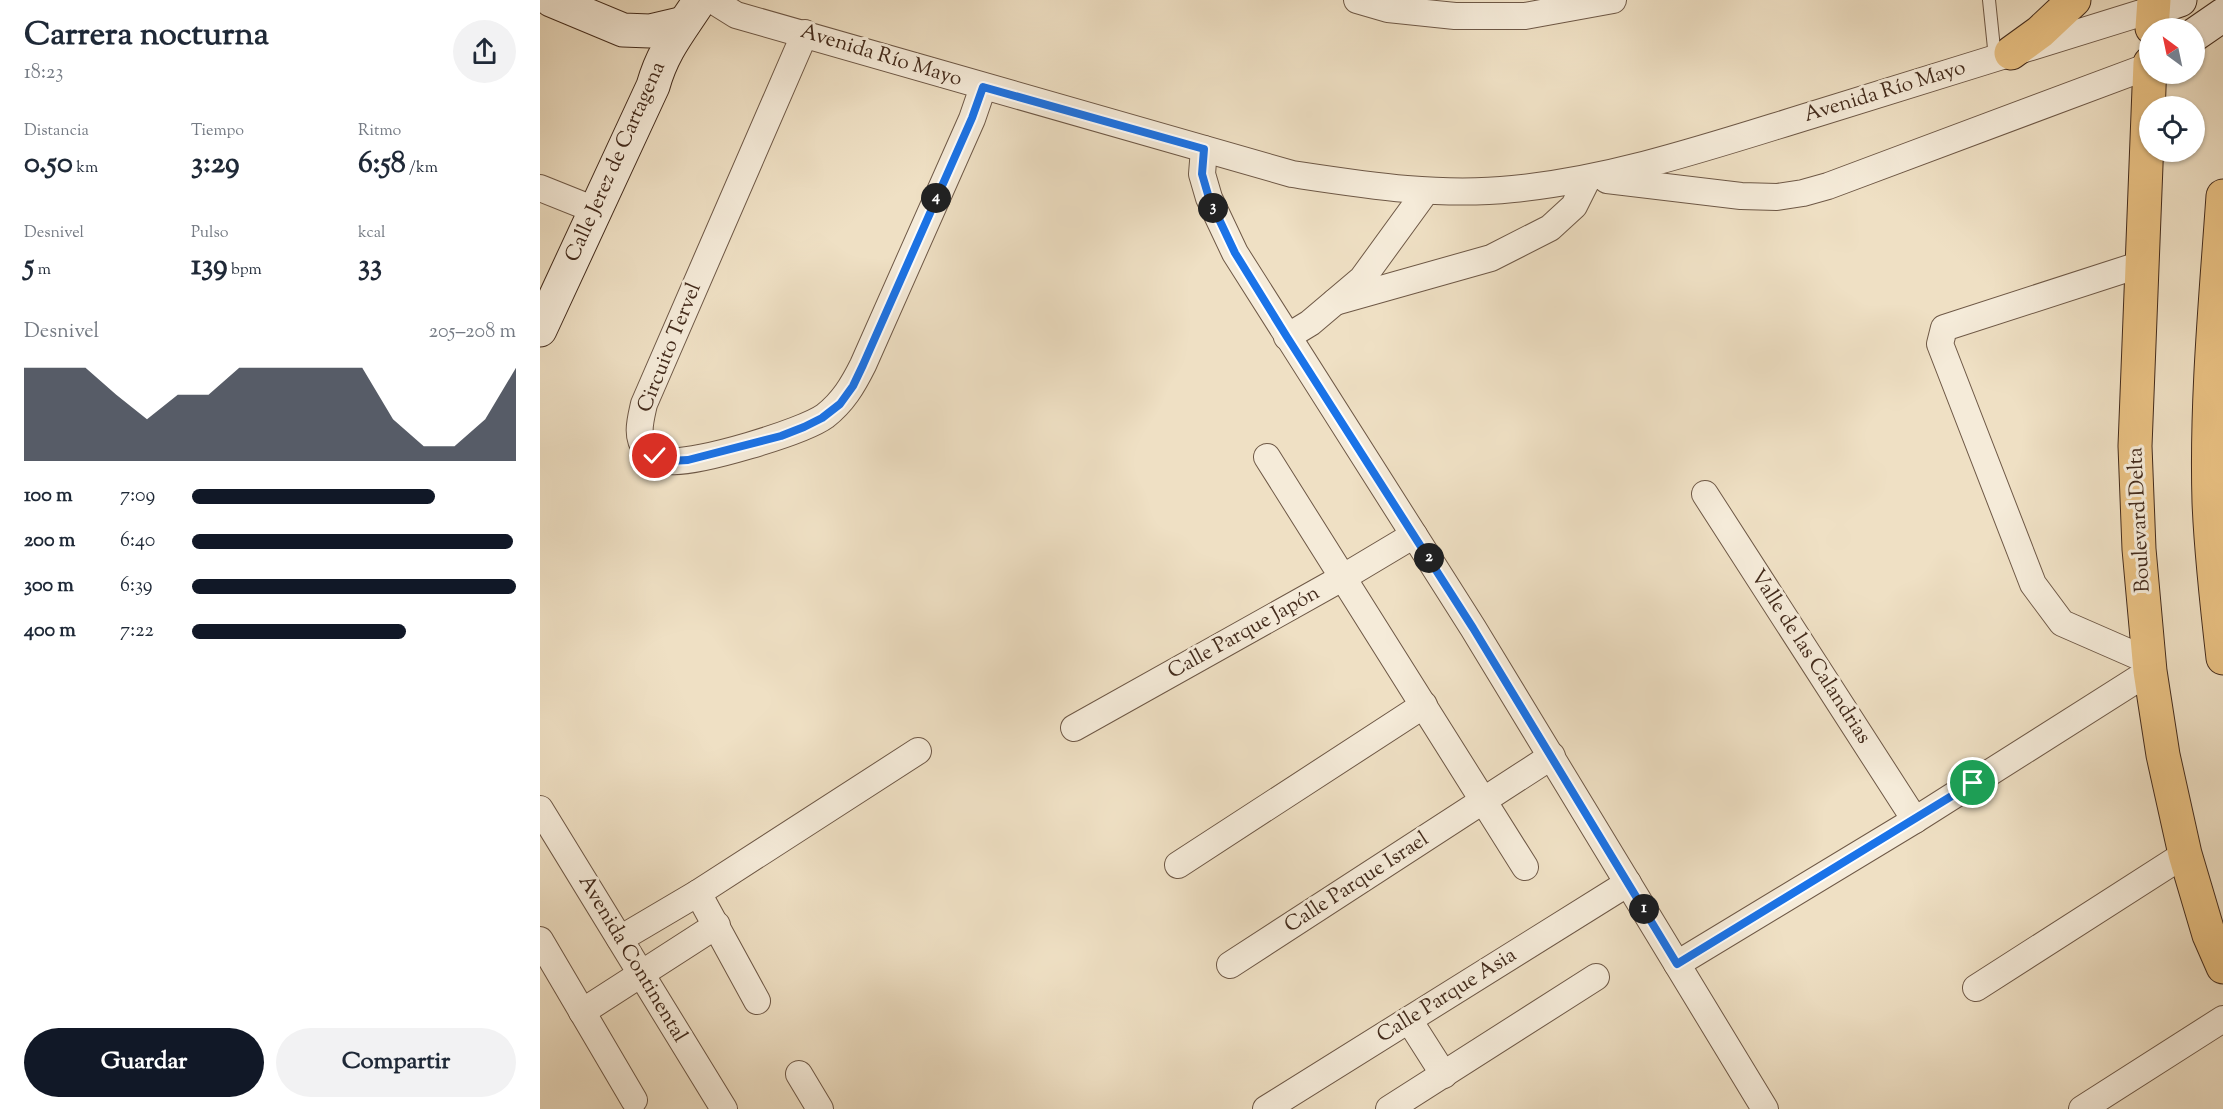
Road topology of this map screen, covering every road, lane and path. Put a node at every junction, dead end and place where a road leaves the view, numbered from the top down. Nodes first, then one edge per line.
1 (551, 0) edge
2 (712, 0) edge
3 (1357, 0) edge
4 (1613, 0) edge
5 (1989, 0) edge
6 (2074, 0) edge
7 (1524, 8) edge
8 (2160, 9) edge
9 (692, 12) edge
10 (736, 15) junction
11 (2223, 15) edge
12 (2205, 27) edge
13 (805, 33) junction
14 (2003, 56) junction
15 (2139, 69) edge
16 (2148, 84) edge
17 (983, 87) junction
18 (1204, 149) junction
19 (1588, 178) junction
20 (540, 188) edge
21 (1426, 191) junction
22 (2223, 196) edge
23 (595, 210) junction
24 (2221, 257) edge
25 (2142, 264) junction
26 (1335, 303) junction
27 (540, 330) edge
28 (1287, 337) junction
29 (1267, 457) dead end
30 (1705, 494) dead end
31 (2216, 500) edge
32 (1414, 535) junction
33 (1342, 578) junction
34 (2223, 658) edge
35 (2150, 666) junction
36 (1424, 705) junction
37 (1074, 728) dead end
38 (918, 751) dead end
39 (1552, 756) junction
40 (1483, 801) junction
41 (540, 809) edge
42 (1915, 820) junction
43 (2185, 854) junction
44 (1178, 865) dead end
45 (1525, 867) dead end
46 (1629, 883) junction
47 (698, 893) junction
48 (717, 925) junction
49 (540, 939) edge
50 (620, 939) junction
51 (1230, 964) dead end
52 (1677, 964) junction
53 (2223, 967) edge
54 (639, 974) junction
55 (1596, 977) dead end
56 (1976, 988) dead end
57 (757, 1001) dead end
58 (582, 1012) junction
59 (2223, 1019) edge
60 (1409, 1020) junction
61 (799, 1074) dead end
62 (1444, 1074) junction
63 (634, 1100) dead end
64 (724, 1109) edge
65 (820, 1109) edge
66 (1266, 1109) edge
67 (1389, 1109) edge
68 (1765, 1109) edge
69 (2082, 1109) edge

1 - 9 street, Avenida Río Mayo
2 - 10 street, Avenida Río Mayo
3 - 7 street
4 - 7 street
5 - 14 lane
6 - 14 main road
8 - 14 street, Avenida Río Mayo
9 - 10 street, Avenida Río Mayo
9 - 23 street, Calle Jerez de Cartagena
10 - 13 street, Avenida Río Mayo
11 - 12 street
13 - 17 street, Avenida Río Mayo
13 - 17 street, Circuito Tervel
14 - 19 street, Avenida Río Mayo
15 - 19 street, Avenida Río Mayo
16 - 25 main road, Boulevard Delta
17 - 18 street, Avenida Río Mayo
18 - 21 street, Avenida Río Mayo
18 - 28 street
19 - 21 street, Avenida Río Mayo
19 - 26 street
20 - 23 street
21 - 26 street
22 - 24 main road
23 - 27 street, Calle Jerez de Cartagena
24 - 31 main road
25 - 35 main road, Boulevard Delta
25 - 35 street
26 - 28 street
28 - 32 street
29 - 33 street
30 - 42 street, Valle de las Calandrias
31 - 34 main road
32 - 33 street, Calle Parque Japón
32 - 39 street
33 - 36 street
33 - 37 street, Calle Parque Japón
35 - 42 street
35 - 43 main road, Boulevard Delta
36 - 40 street
36 - 44 street
38 - 47 street
39 - 40 street, Calle Parque Israel
39 - 46 street
40 - 45 street
40 - 51 street, Calle Parque Israel
41 - 50 street, Avenida Continental
42 - 52 street
43 - 53 main road, Boulevard Delta
43 - 56 street
46 - 52 street
46 - 60 street, Calle Parque Asia
47 - 48 street
47 - 50 street
48 - 54 street
48 - 57 street
49 - 58 street
50 - 54 street, Avenida Continental
52 - 68 street
54 - 58 street
54 - 64 street, Avenida Continental
55 - 62 street
58 - 63 street
59 - 69 street
60 - 62 street
60 - 66 street, Calle Parque Asia
61 - 65 street
62 - 67 street

